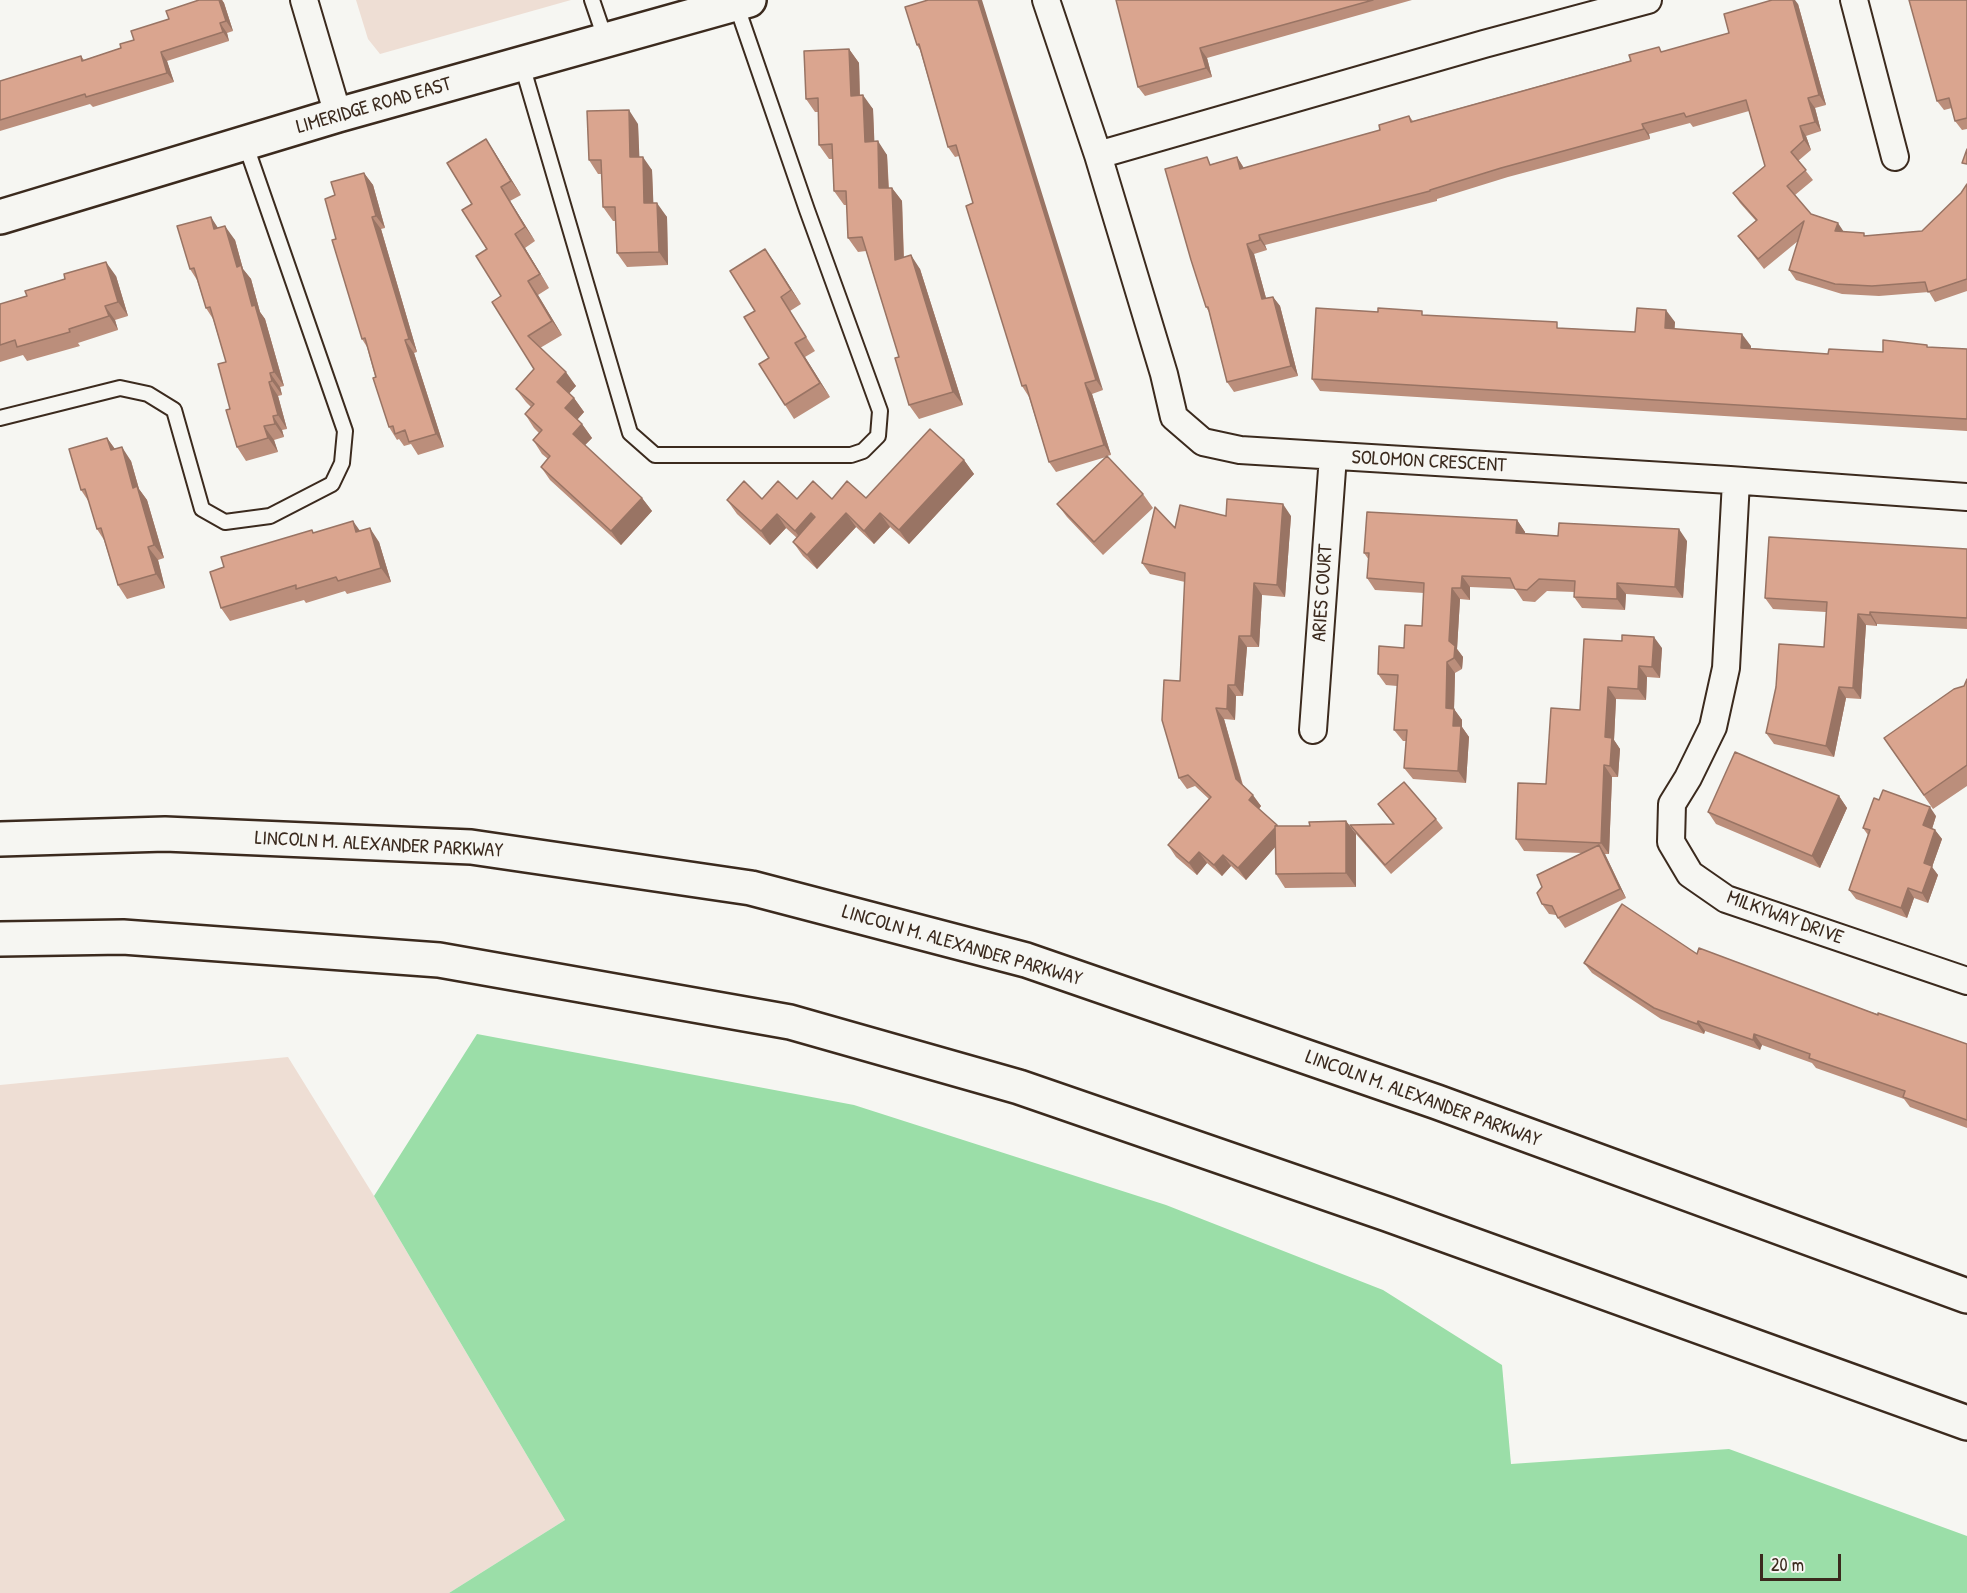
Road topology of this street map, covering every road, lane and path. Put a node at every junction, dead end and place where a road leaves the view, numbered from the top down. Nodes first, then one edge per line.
1 (304, 0) edge
2 (592, 0) edge
3 (1046, 0) edge
4 (1648, 0) edge
5 (1854, 0) edge
6 (743, 2) edge
7 (606, 41) junction
8 (522, 65) junction
9 (338, 116) junction
10 (245, 143) junction
11 (1098, 155) junction
12 (1895, 157) dead end
13 (0, 217) edge
14 (0, 418) edge
15 (1334, 456) junction
16 (1736, 481) junction
17 (1967, 497) edge
18 (1313, 730) dead end
19 (0, 839) edge
20 (0, 939) edge
21 (1967, 981) edge
22 (1967, 1296) edge
23 (1967, 1423) edge

1 - 9 street
2 - 7 lane
3 - 11 street, SOLOMON CRESCENT
4 - 11 street
5 - 12 street
6 - 7 main road, LIMERIDGE ROAD EAST
6 - 8 lane
7 - 8 main road, LIMERIDGE ROAD EAST
8 - 9 main road, LIMERIDGE ROAD EAST
9 - 10 main road, LIMERIDGE ROAD EAST
10 - 13 main road, LIMERIDGE ROAD EAST
10 - 14 lane
11 - 15 street, SOLOMON CRESCENT
15 - 16 street, SOLOMON CRESCENT
15 - 18 street, ARIES COURT
16 - 17 street, SOLOMON CRESCENT
16 - 21 street, MILKYWAY DRIVE
19 - 22 main road, LINCOLN M. ALEXANDER PARKWAY
20 - 23 main road

